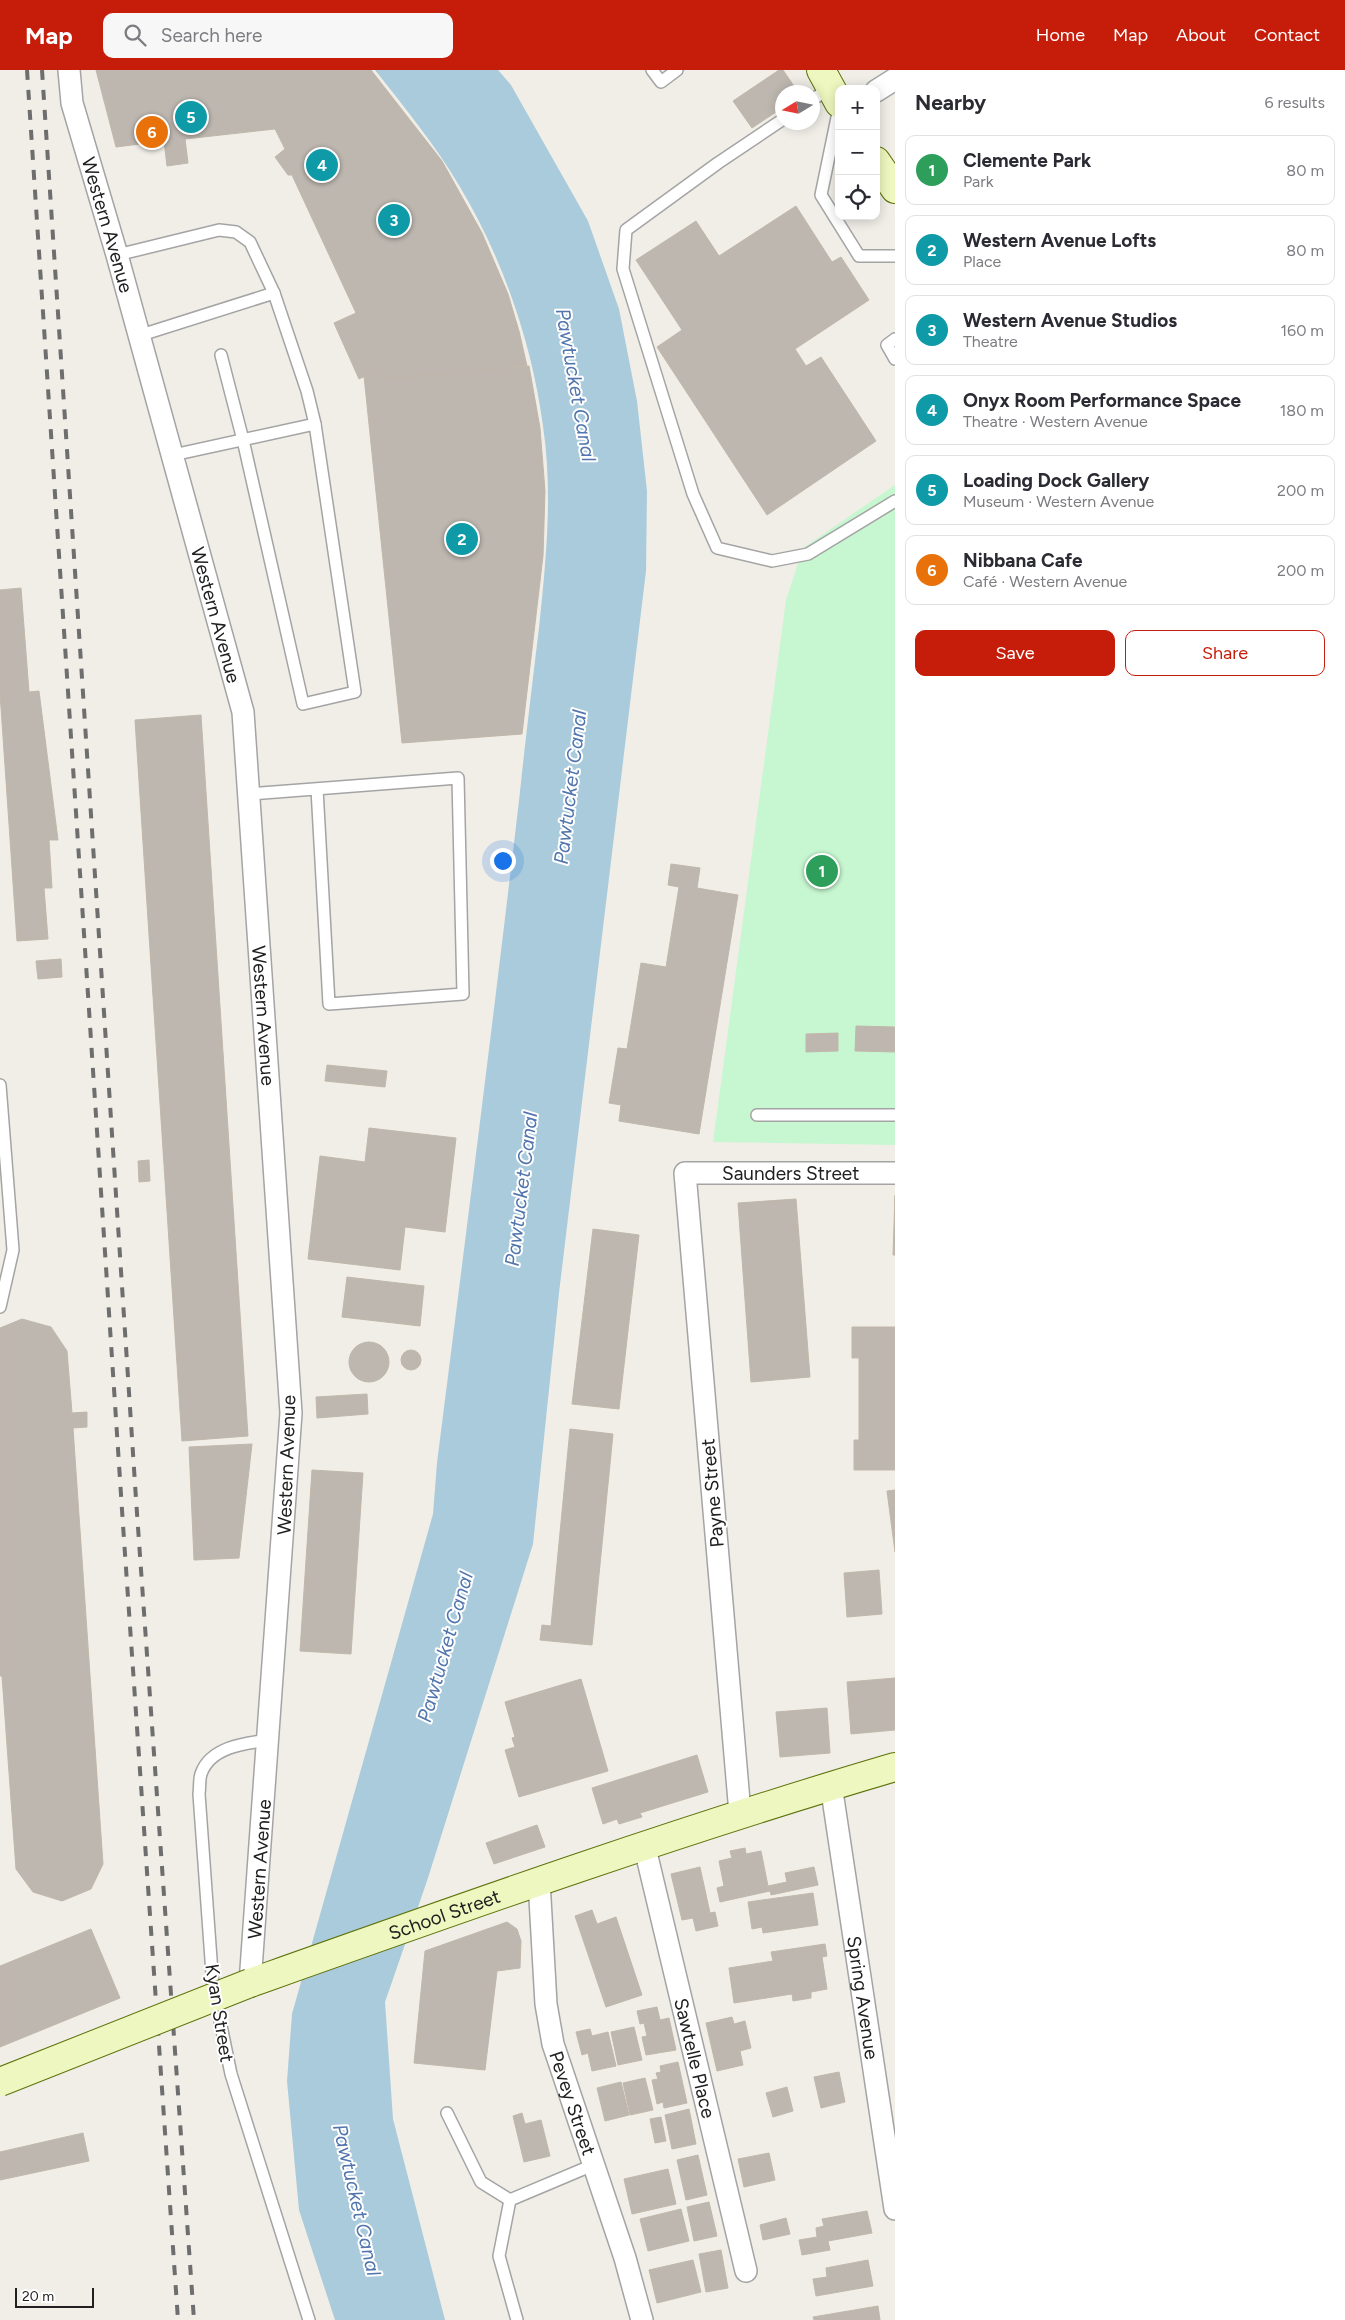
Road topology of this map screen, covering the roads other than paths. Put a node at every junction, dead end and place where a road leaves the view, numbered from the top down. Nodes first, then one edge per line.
1 (69, 70) edge
2 (652, 70) edge
3 (677, 70) edge
4 (814, 70) edge
5 (895, 79) edge
6 (880, 88) edge
7 (828, 93) edge
8 (775, 125) edge
9 (835, 127) edge
10 (880, 167) edge
11 (895, 189) edge
12 (117, 256) junction
13 (895, 256) edge
14 (274, 293) junction
15 (138, 336) junction
16 (895, 339) edge
17 (221, 356) dead end
18 (895, 359) edge
19 (315, 424) junction
20 (243, 440) junction
21 (173, 456) junction
22 (895, 501) edge
23 (317, 789) junction
24 (249, 794) junction
25 (0, 1085) edge
26 (757, 1115) dead end
27 (895, 1115) edge
28 (685, 1173) joint
29 (895, 1174) edge
30 (0, 1307) edge
31 (269, 1740) junction
32 (895, 1767) edge
33 (831, 1786) junction
34 (740, 1813) junction
35 (644, 1844) junction
36 (539, 1881) junction
37 (250, 1983) junction
38 (0, 2082) edge
39 (446, 2113) dead end
40 (593, 2165) junction
41 (510, 2200) junction
42 (895, 2209) edge
43 (746, 2271) dead end
44 (310, 2320) edge
45 (517, 2320) edge
46 (642, 2320) edge

1 - 12 street, Western Avenue
2 - 3 lane
4 - 7 street
5 - 6 street
8 - 22 lane
9 - 13 lane
10 - 11 main road
12 - 14 lane
12 - 15 street, Western Avenue
14 - 15 lane
14 - 19 lane
15 - 21 street, Western Avenue
16 - 18 lane
17 - 20 lane
19 - 20 lane
19 - 20 lane
20 - 21 lane
21 - 24 street, Western Avenue
23 - 23 lane
23 - 24 lane
24 - 31 street, Western Avenue
25 - 30 lane
26 - 27 lane
28 - 29 street, Saunders Street
28 - 34 street, Payne Street
31 - 37 street, Western Avenue
31 - 44 lane, Kyan Street
32 - 33 main road, School Street
33 - 34 main road, School Street
33 - 42 street, Spring Avenue
34 - 35 main road, School Street
35 - 36 main road, School Street
35 - 43 street, Sawtelle Place
36 - 37 main road, School Street
36 - 40 street, Pevey Street
37 - 38 main road, School Street, bridge
39 - 41 lane
40 - 41 lane
40 - 46 street, Pevey Street
41 - 45 lane

